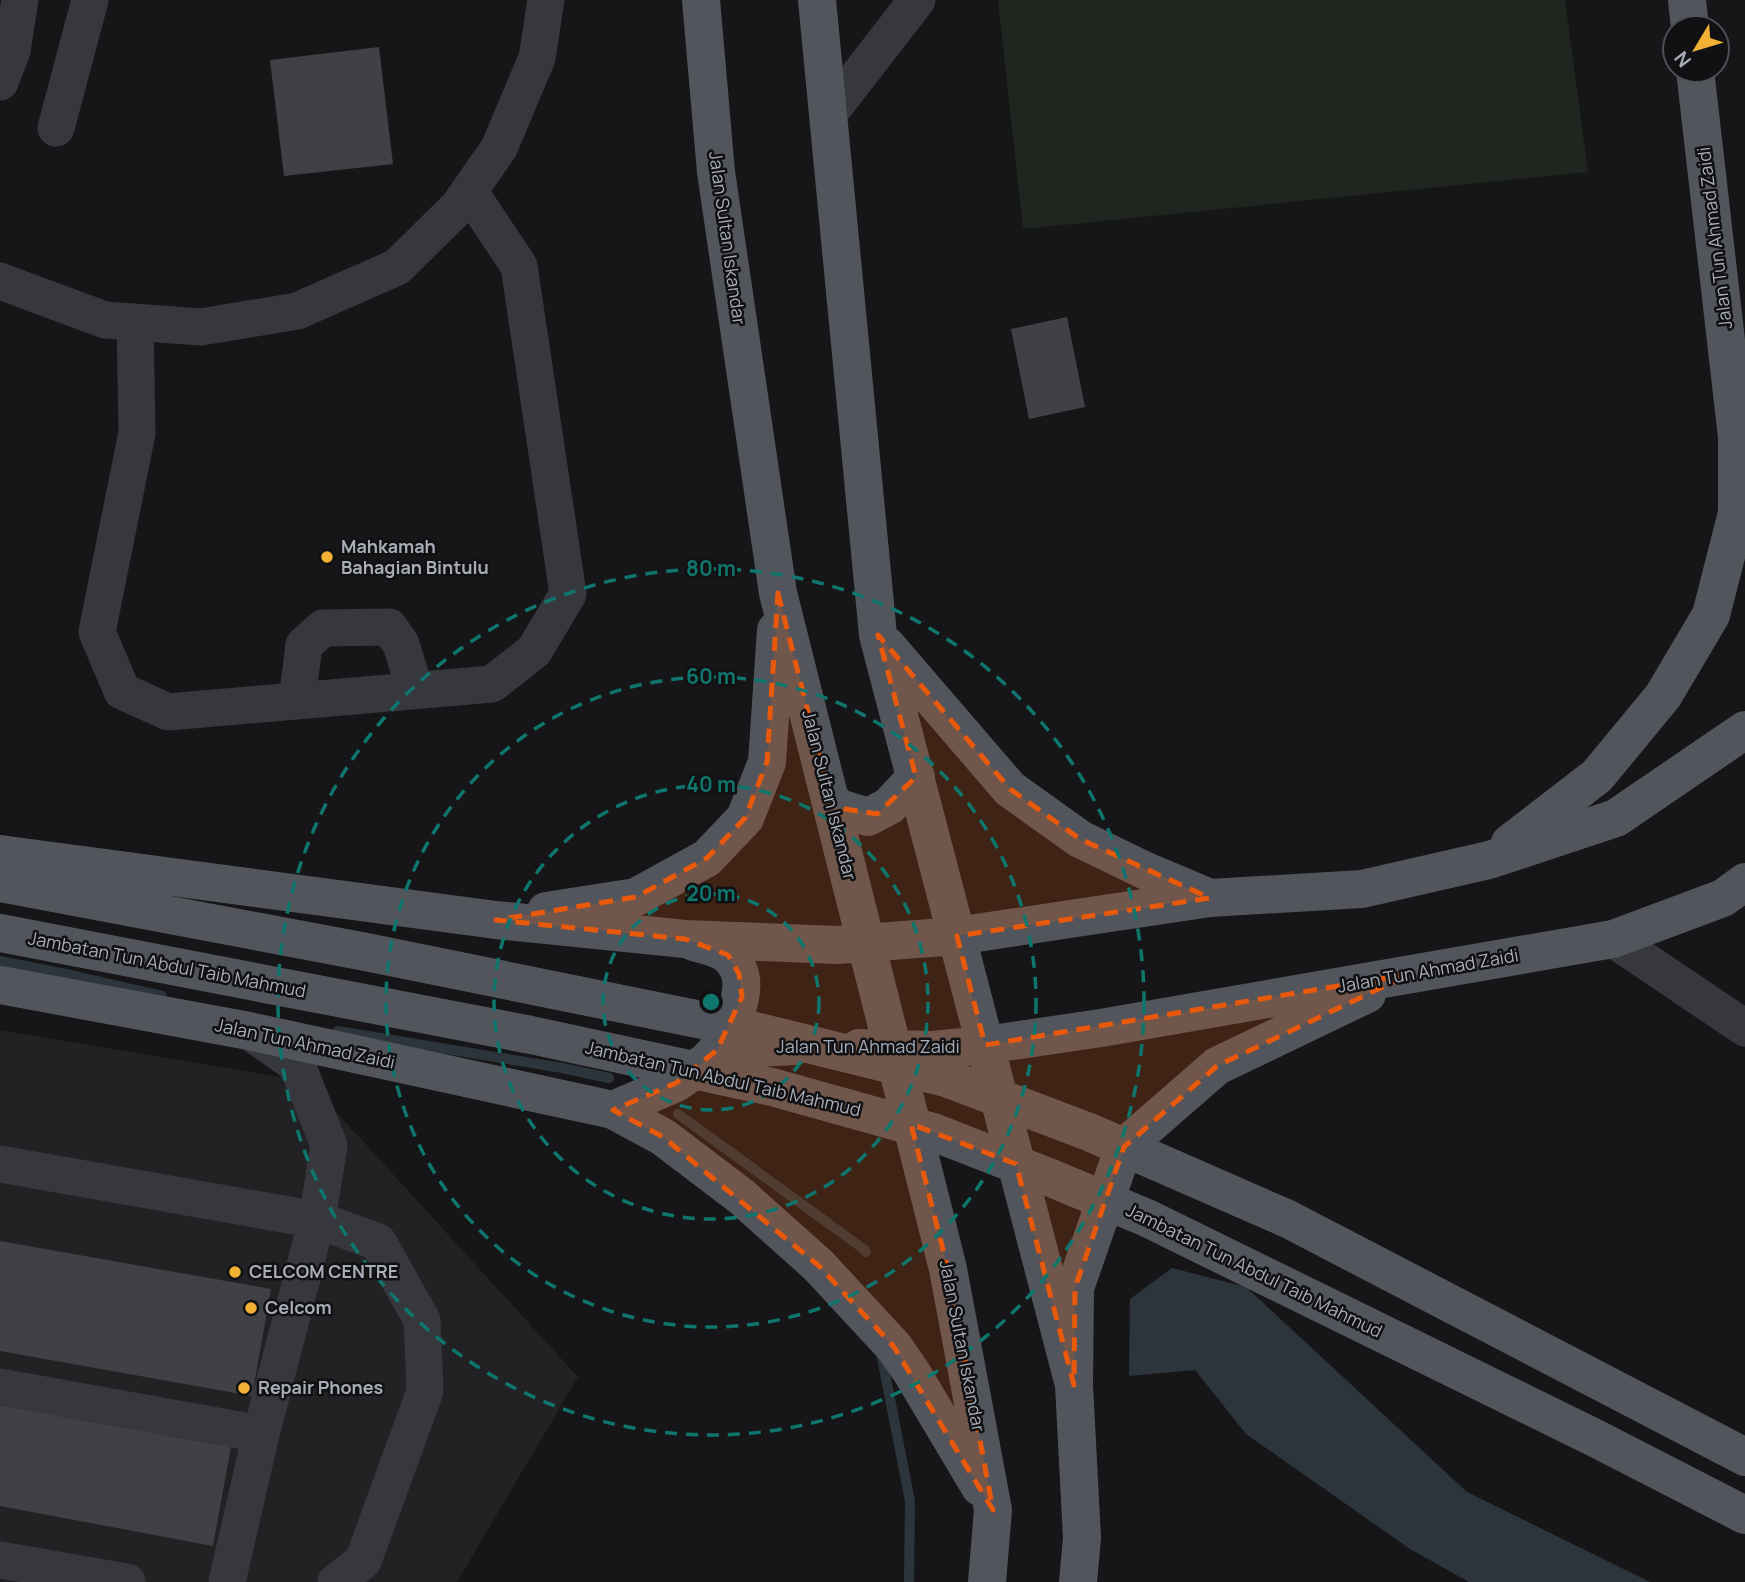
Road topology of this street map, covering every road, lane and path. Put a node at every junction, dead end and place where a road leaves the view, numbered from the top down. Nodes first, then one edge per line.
1 (20, 0) edge
2 (90, 0) edge
3 (546, 0) edge
4 (701, 0) edge
5 (817, 0) edge
6 (917, 0) edge
7 (0, 82) edge
8 (1697, 84) edge
9 (828, 115) junction
10 (56, 128) dead end
11 (469, 191) junction
12 (0, 281) edge
13 (135, 322) junction
14 (778, 593) junction
15 (878, 635) junction
16 (415, 690) junction
17 (297, 701) junction
18 (1745, 730) edge
19 (916, 777) junction
20 (830, 799) junction
21 (0, 854) edge
22 (1489, 860) junction
23 (1745, 882) edge
24 (0, 883) edge
25 (1210, 898) junction
26 (496, 920) junction
27 (0, 933) edge
28 (957, 936) junction
29 (685, 939) junction
30 (1613, 939) junction
31 (866, 942) junction
32 (1410, 974) junction
33 (0, 985) edge
34 (1745, 1028) edge
35 (249, 1031) junction
36 (985, 1045) junction
37 (893, 1049) junction
38 (717, 1050) junction
39 (613, 1110) junction
40 (0, 1164) edge
41 (317, 1220) junction
42 (1074, 1385) junction
43 (0, 1387) edge
44 (261, 1434) junction
45 (1745, 1457) edge
46 (993, 1510) junction
47 (1745, 1515) edge
48 (0, 1560) edge
49 (77, 1577) edge
50 (127, 1582) edge
51 (227, 1582) edge
52 (336, 1582) edge
53 (987, 1582) edge
54 (1077, 1582) edge

1 - 7 street
2 - 10 street
3 - 11 street
4 - 14 main road, Jalan Sultan Iskandar
5 - 9 main road
6 - 9 street
8 - 22 main road, Jalan Tun Ahmad Zaidi
9 - 15 main road
11 - 13 street
11 - 16 street
12 - 13 street
13 - 17 street
14 - 20 main road, Jalan Sultan Iskandar
14 - 26 main road
15 - 19 main road
15 - 25 main road
16 - 17 street
16 - 17 street
18 - 22 main road, Jalan Tun Ahmad Zaidi
19 - 20 main road
19 - 28 main road
20 - 31 main road, Jalan Sultan Iskandar
21 - 26 main road, Jalan Tun Ahmad Zaidi
22 - 25 main road, Jalan Tun Ahmad Zaidi
23 - 30 main road, Jalan Tun Ahmad Zaidi
24 - 45 main road, bridge
25 - 28 main road, Jalan Tun Ahmad Zaidi
26 - 29 main road, Jalan Tun Ahmad Zaidi
27 - 47 main road, Jambatan Tun Abdul Taib Mahmud, bridge
28 - 31 main road, Jalan Tun Ahmad Zaidi
28 - 36 main road
29 - 31 main road, Jalan Tun Ahmad Zaidi
29 - 38 main road
30 - 32 main road, Jalan Tun Ahmad Zaidi
30 - 34 street
31 - 37 main road, Jalan Sultan Iskandar
32 - 36 main road, Jalan Tun Ahmad Zaidi
32 - 42 main road
33 - 35 main road, Jalan Tun Ahmad Zaidi
35 - 39 main road, Jalan Tun Ahmad Zaidi
35 - 41 street
36 - 37 main road, Jalan Tun Ahmad Zaidi
36 - 42 main road
37 - 38 main road, Jalan Tun Ahmad Zaidi
37 - 46 main road, Jalan Sultan Iskandar
38 - 39 main road
39 - 46 main road, Jalan Tun Ahmad Zaidi
40 - 41 street
41 - 44 street
41 - 52 street
42 - 54 main road
43 - 44 street
44 - 51 street
46 - 53 main road, Jalan Sultan Iskandar
48 - 49 street
49 - 50 street

